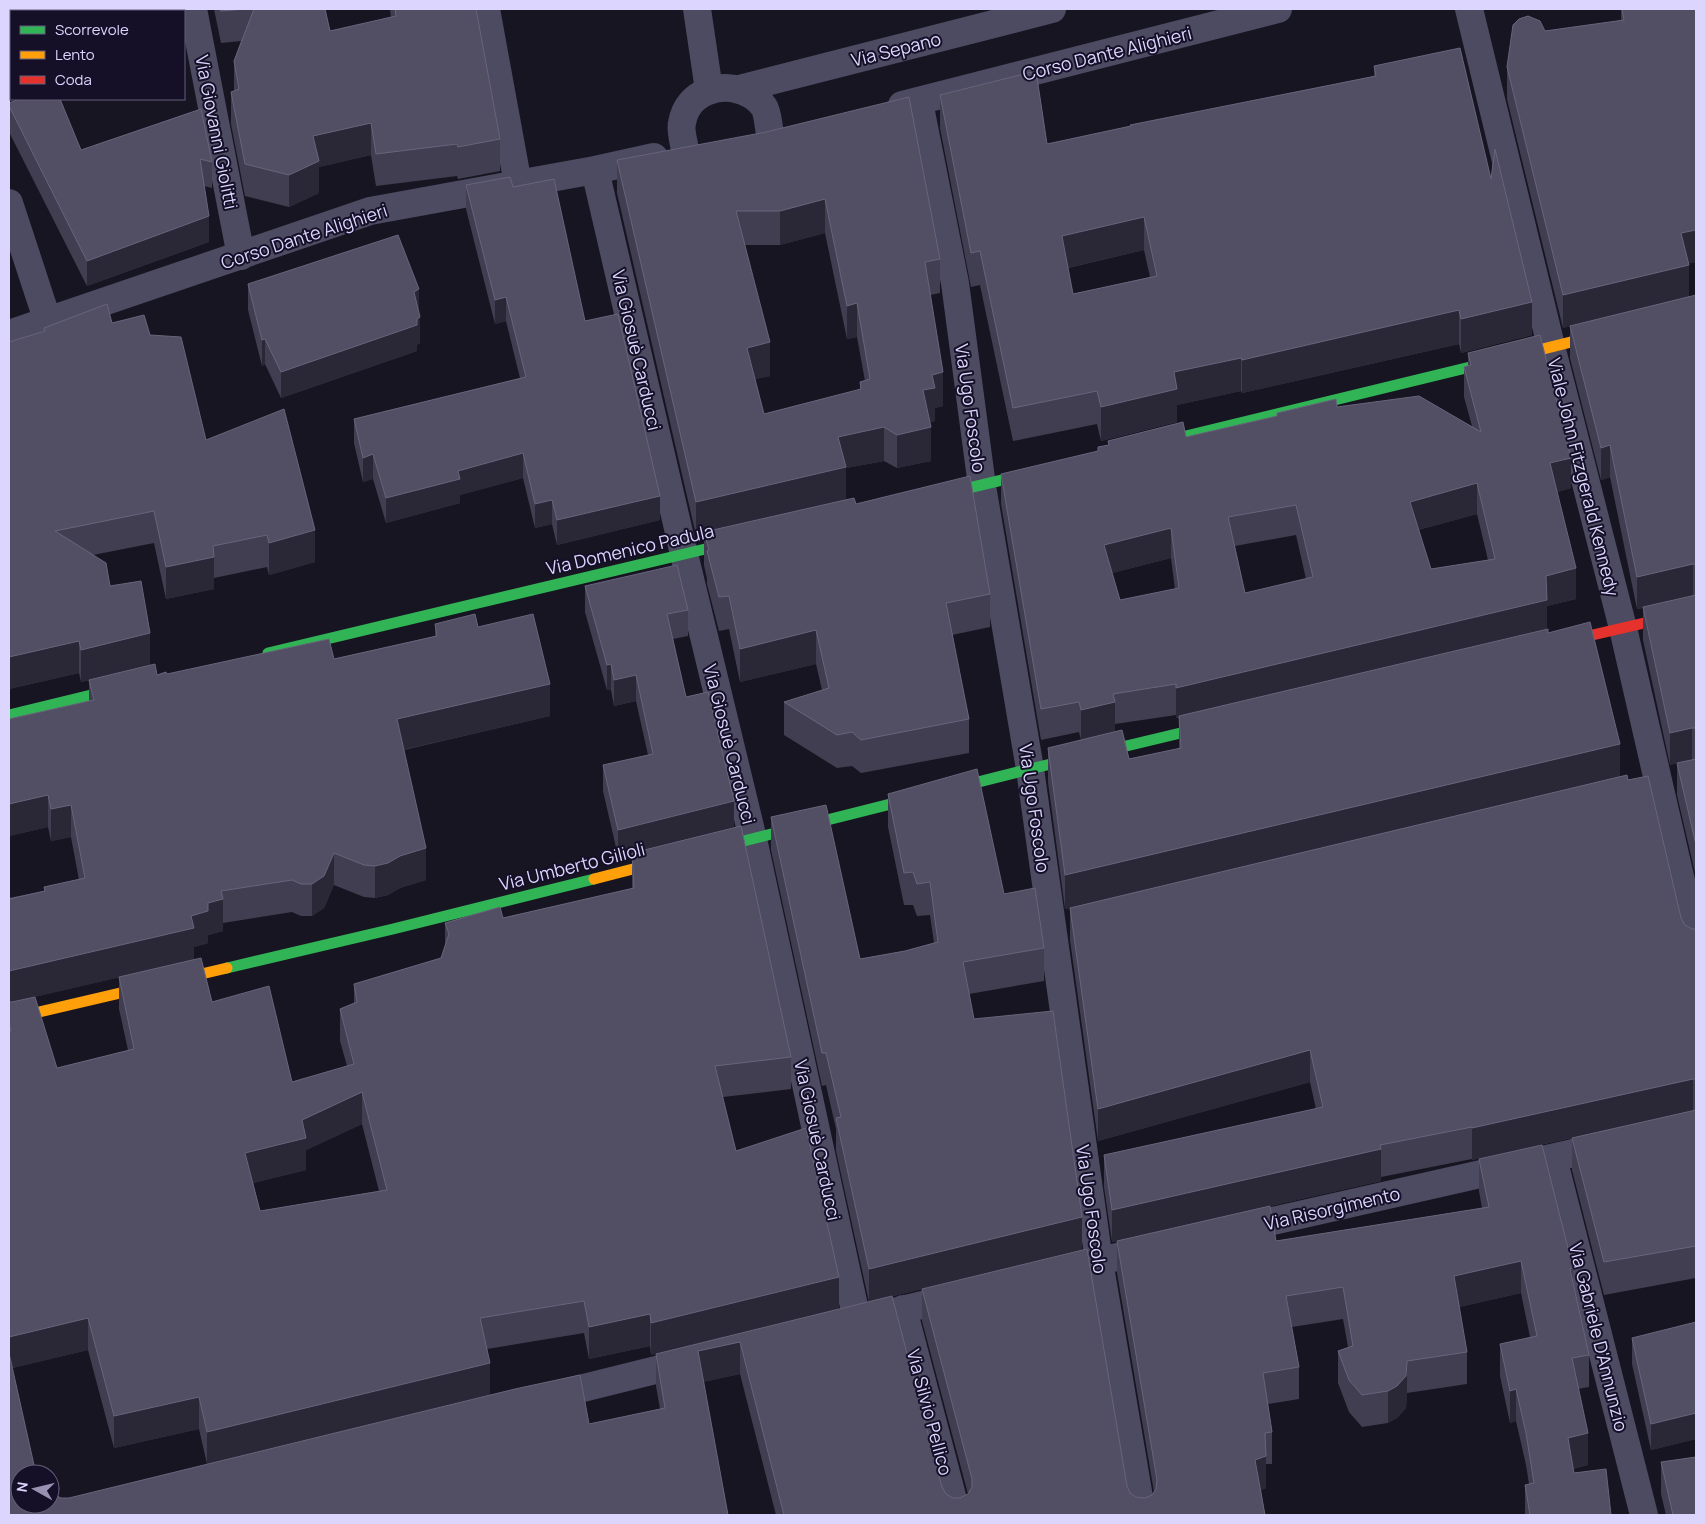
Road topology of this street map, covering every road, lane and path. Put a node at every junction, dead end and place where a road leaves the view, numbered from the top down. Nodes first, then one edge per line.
1 (192, 9) edge
2 (486, 9) edge
3 (697, 9) edge
4 (1052, 9) edge
5 (1278, 9) edge
6 (1469, 9) edge
7 (740, 89) junction
8 (709, 90) junction
9 (919, 102) junction
10 (883, 109) edge
11 (742, 139) edge
12 (713, 145) edge
13 (685, 150) junction
14 (595, 170) junction
15 (518, 184) junction
16 (9, 203) edge
17 (241, 256) junction
18 (48, 322) junction
19 (1619, 330) edge
20 (9, 334) edge
21 (1551, 346) junction
22 (1136, 448) edge
23 (1049, 469) edge
24 (982, 486) junction
25 (924, 499) edge
26 (751, 538) edge
27 (684, 554) junction
28 (1696, 611) edge
29 (1623, 628) junction
30 (1545, 646) edge
31 (260, 655) edge
32 (134, 685) edge
33 (9, 715) edge
34 (1224, 723) edge
35 (1030, 769) junction
36 (1687, 778) edge
37 (1649, 787) junction
38 (753, 839) junction
39 (696, 853) edge
40 (677, 858) edge
41 (1081, 921) edge
42 (1052, 928) junction
43 (1696, 946) edge
44 (9, 1019) edge
45 (1630, 1141) edge
46 (1553, 1158) junction
47 (1210, 1235) edge
48 (1172, 1243) edge
49 (1099, 1261) junction
50 (1025, 1279) edge
51 (987, 1289) edge
52 (903, 1310) junction
53 (712, 1356) edge
54 (519, 1404) edge
55 (957, 1515) edge
56 (1142, 1515) edge
57 (1644, 1515) edge

1 - 17 street, Via Giovanni Giolitti
2 - 15 street
3 - 8 street
4 - 7 street, Via Sepano
5 - 9 street, Corso Dante Alighieri
6 - 21 street, Viale John Fitzgerald Kennedy
7 - 8 street, Via Sepano
7 - 11 street
8 - 13 street
9 - 10 street, Corso Dante Alighieri
9 - 24 street, Via Ugo Foscolo
12 - 13 street, Corso Dante Alighieri
13 - 14 street, Corso Dante Alighieri
14 - 15 street, Corso Dante Alighieri
14 - 27 street, Via Giosuè Carducci
15 - 17 street, Corso Dante Alighieri
16 - 18 street
17 - 18 street, Corso Dante Alighieri
18 - 20 street, Corso Dante Alighieri
19 - 21 street
21 - 22 street
21 - 29 street, Viale John Fitzgerald Kennedy
23 - 24 street
24 - 25 street
24 - 35 street, Via Ugo Foscolo
26 - 27 street, Via Domenico Padula
27 - 31 street, Via Domenico Padula
27 - 38 street, Via Giosuè Carducci
28 - 29 street
29 - 30 street
29 - 37 street, Viale John Fitzgerald Kennedy
32 - 33 street
34 - 35 street
35 - 38 street
35 - 42 street, Via Ugo Foscolo
36 - 37 street
37 - 43 street, Viale John Fitzgerald Kennedy
38 - 39 street
38 - 52 street, Via Giosuè Carducci
40 - 44 street, Via Umberto Gilioli
41 - 42 street
42 - 49 street, Via Ugo Foscolo
45 - 46 street, Via Risorgimento
46 - 47 street, Via Risorgimento
46 - 57 street, Via Gabriele D'Annunzio
48 - 49 street
49 - 50 street
49 - 56 street, Via Ugo Foscolo
51 - 52 street
52 - 55 street, Via Silvio Pellico
53 - 54 street

